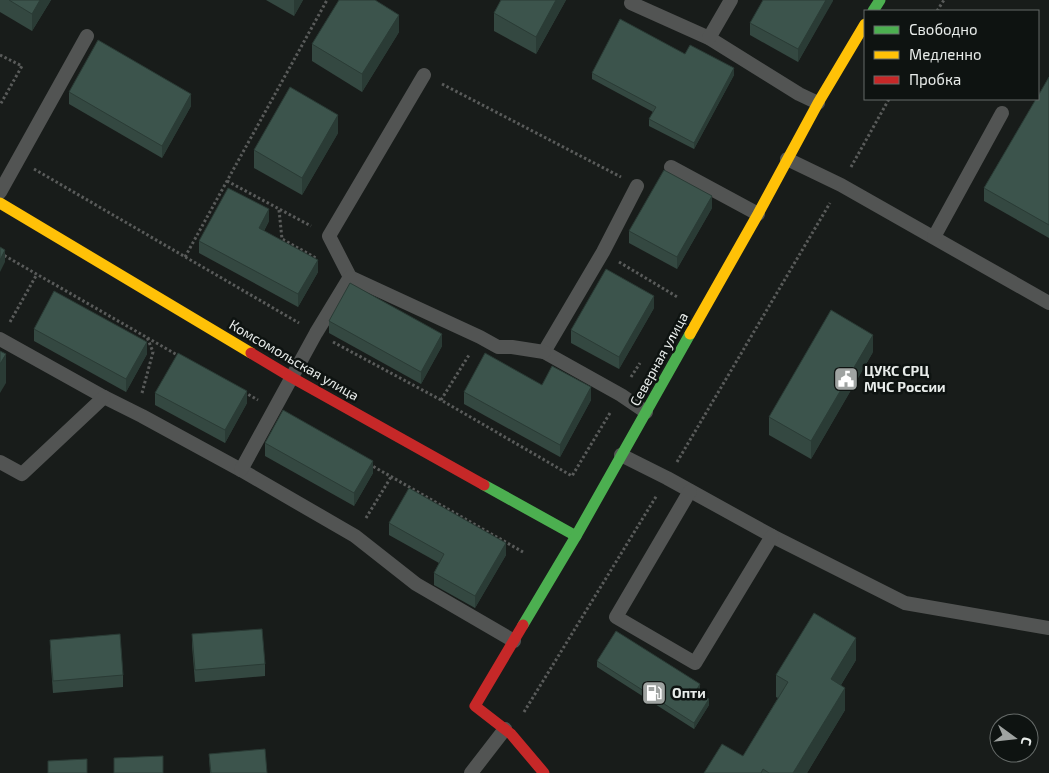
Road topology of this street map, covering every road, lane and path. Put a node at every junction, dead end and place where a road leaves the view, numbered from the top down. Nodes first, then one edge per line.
1 (327, 0) edge
2 (731, 0) edge
3 (631, 3) dead end
4 (864, 26) edge
5 (87, 36) dead end
6 (709, 38) junction
7 (0, 55) edge
8 (424, 75) joint
9 (888, 100) edge
10 (818, 103) junction
11 (0, 105) edge
12 (1002, 113) dead end
13 (787, 159) junction
14 (18, 160) junction
15 (671, 167) dead end
16 (227, 181) junction
17 (841, 185) junction
18 (637, 186) joint
19 (0, 192) edge
20 (0, 203) edge
21 (279, 209) junction
22 (758, 214) junction
23 (329, 236) junction
24 (934, 237) junction
25 (603, 252) junction
26 (185, 257) junction
27 (316, 258) edge
28 (37, 274) dead end
29 (350, 277) junction
30 (679, 298) dead end
31 (1049, 303) edge
32 (316, 333) junction
33 (146, 337) dead end
34 (480, 337) junction
35 (0, 339) edge
36 (544, 352) junction
37 (291, 377) junction
38 (104, 397) junction
39 (440, 400) junction
40 (646, 412) junction
41 (142, 416) junction
42 (621, 455) junction
43 (0, 462) edge
44 (241, 470) junction
45 (391, 476) dead end
46 (572, 476) dead end
47 (667, 478) junction
48 (690, 491) junction
49 (355, 536) junction
50 (576, 536) junction
51 (772, 536) junction
52 (1049, 628) edge
53 (514, 641) junction
54 (508, 731) junction
55 (471, 773) edge
56 (544, 773) edge

1 - 16 path
2 - 6 lane
3 - 6 lane
4 - 10 street, Северная улица
5 - 14 lane
6 - 10 lane
7 - 11 path
8 - 18 path
8 - 23 lane
9 - 17 path
10 - 13 street, Северная улица
12 - 24 lane
13 - 17 lane
13 - 22 street, Северная улица
14 - 19 lane
14 - 26 path
15 - 22 lane
16 - 21 path
16 - 26 path
17 - 24 lane
17 - 47 path
18 - 25 lane
20 - 37 street, Комсомольская улица
21 - 23 path
21 - 27 path
22 - 40 street, Северная улица
23 - 29 lane
24 - 31 lane
25 - 30 path
25 - 36 lane
26 - 32 path
28 - 35 path
29 - 32 lane
29 - 34 lane
32 - 37 lane
32 - 39 path
33 - 41 path
34 - 36 lane
34 - 39 path
35 - 38 lane
36 - 40 lane
37 - 44 lane
37 - 50 street, Комсомольская улица
38 - 41 lane
38 - 43 lane
39 - 46 path
40 - 42 street, Северная улица
41 - 44 lane
42 - 47 lane
42 - 50 street, Северная улица
44 - 49 lane
45 - 49 path
47 - 48 lane
47 - 54 path
48 - 51 lane
48 - 51 lane
49 - 53 lane
50 - 53 street, Северная улица
51 - 52 lane
53 - 54 street, Северная улица
54 - 55 lane
54 - 56 street

